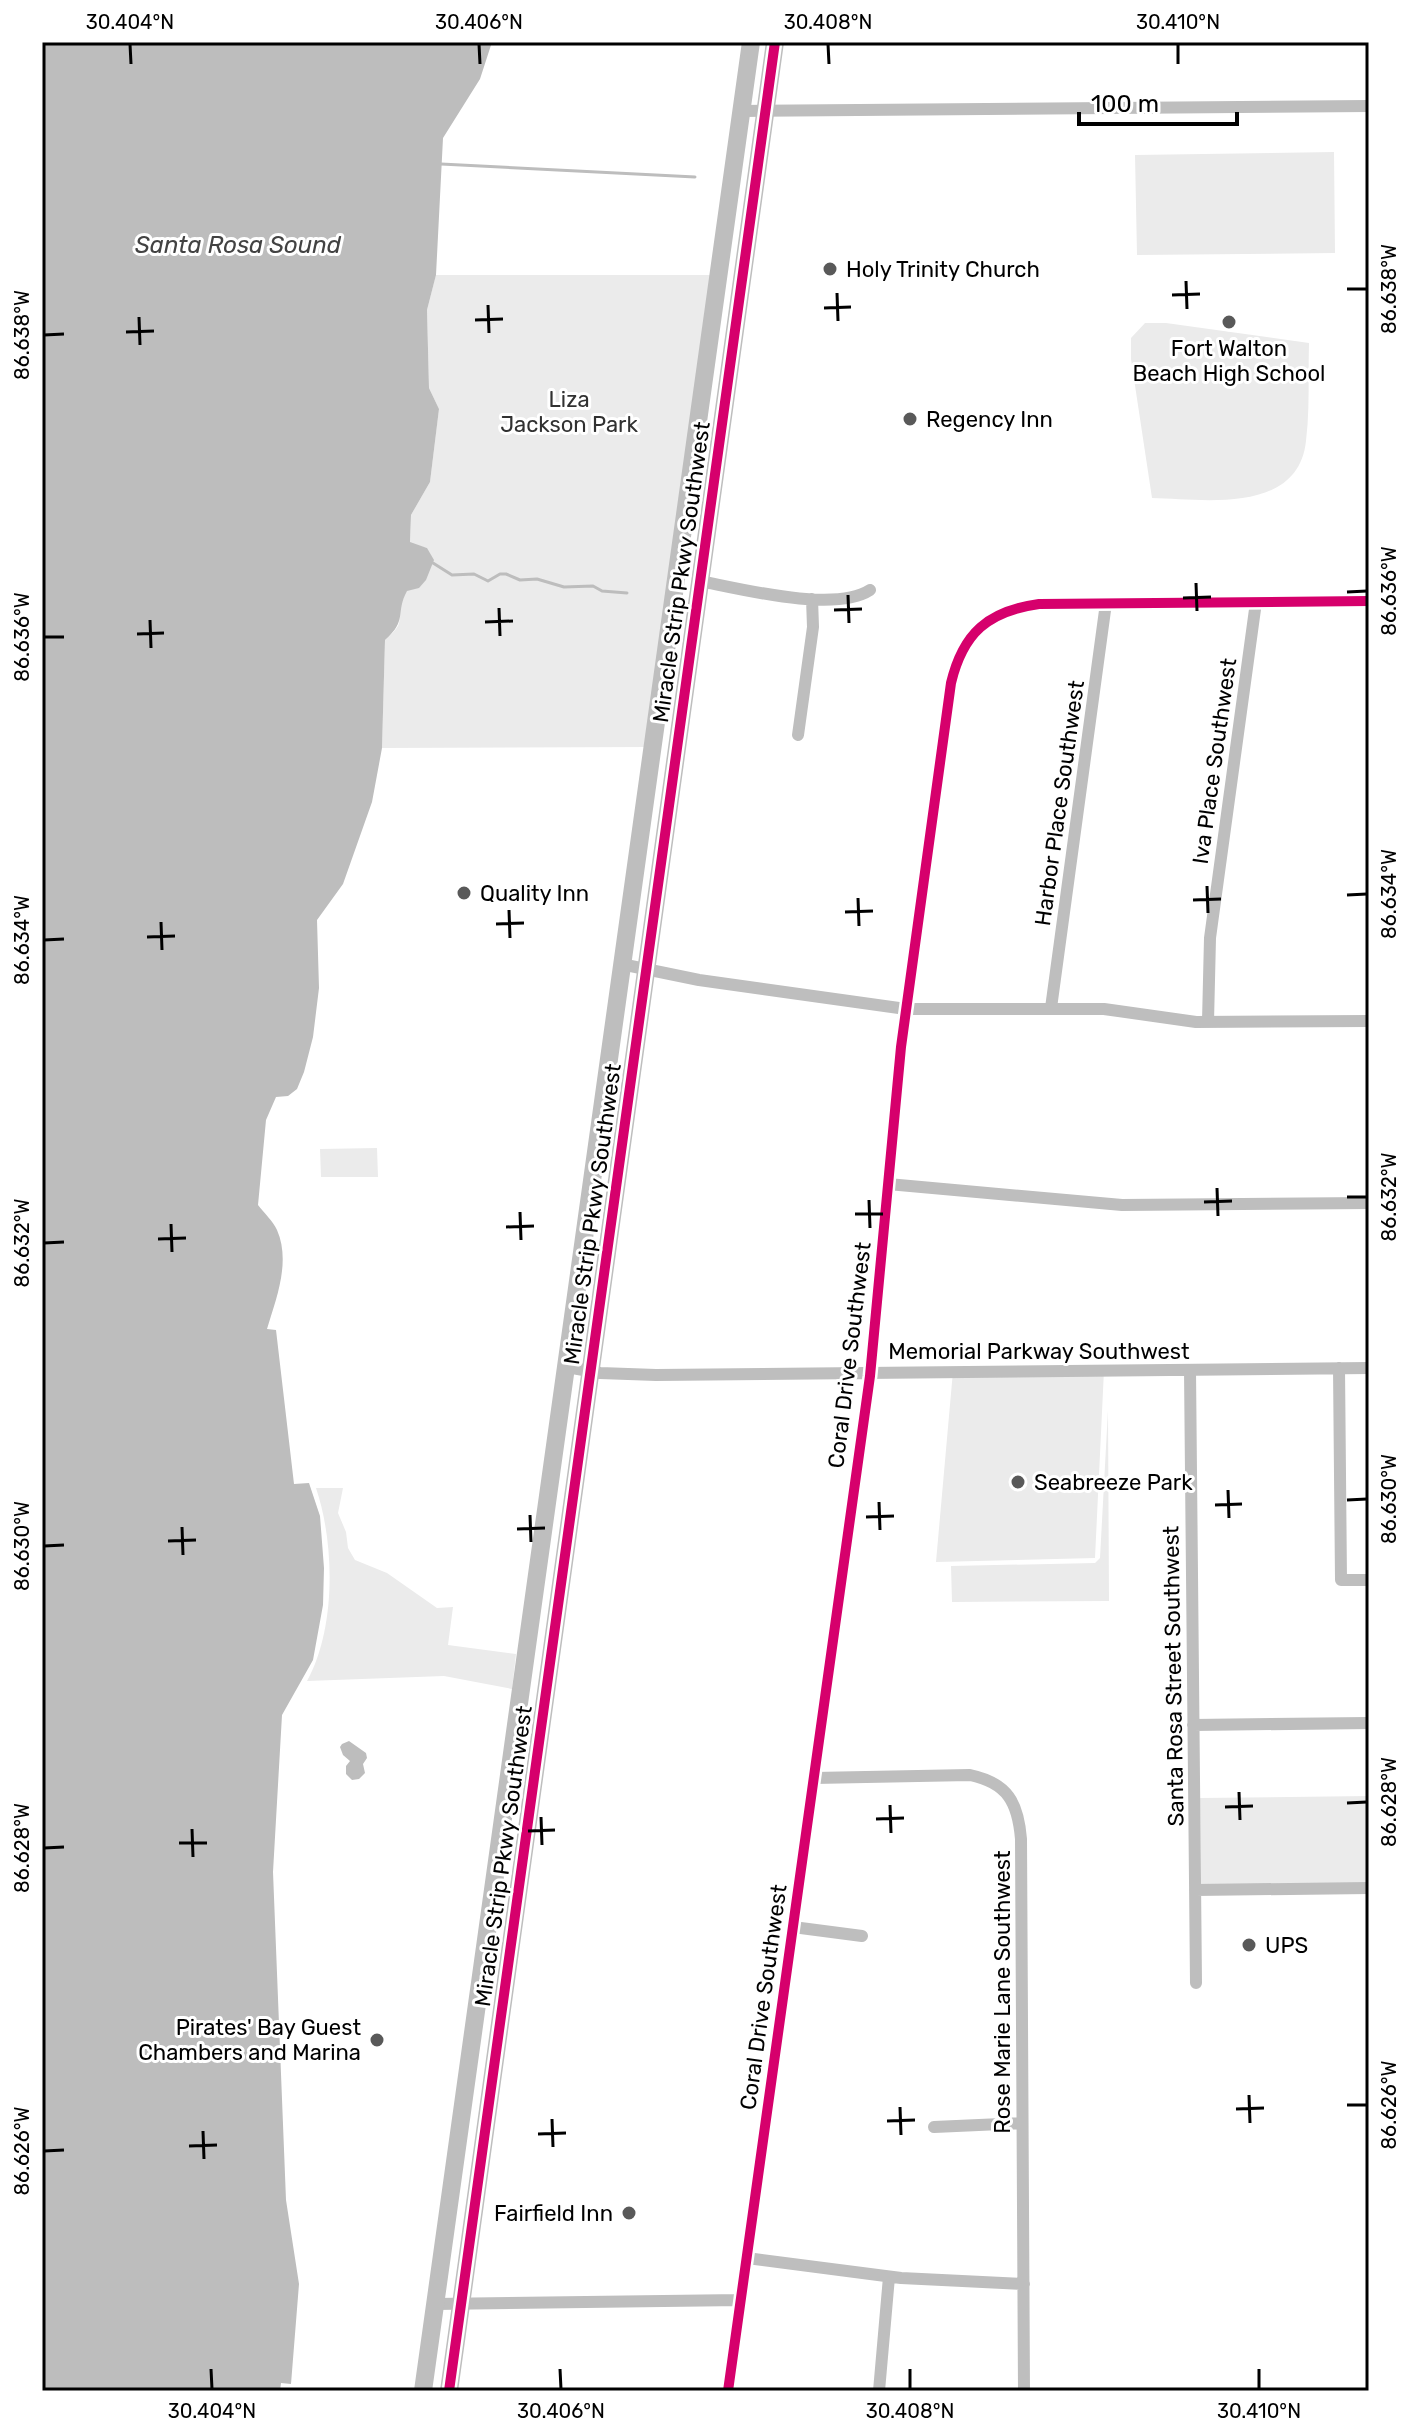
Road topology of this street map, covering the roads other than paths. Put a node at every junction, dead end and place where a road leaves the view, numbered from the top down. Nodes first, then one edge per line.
1 (751, 42) edge
2 (775, 42) edge
3 (1369, 106) edge
4 (742, 111) junction
5 (765, 112) junction
6 (700, 581) junction
7 (870, 590) dead end
8 (812, 599) junction
9 (1369, 601) edge
10 (1256, 602) junction
11 (1106, 603) junction
12 (798, 735) dead end
13 (621, 964) junction
14 (646, 969) junction
15 (1051, 1008) junction
16 (906, 1009) junction
17 (1369, 1021) edge
18 (1208, 1022) junction
19 (888, 1184) junction
20 (1369, 1203) edge
21 (567, 1367) junction
22 (1339, 1368) junction
23 (1369, 1368) edge
24 (1190, 1370) junction
25 (591, 1371) junction
26 (870, 1372) junction
27 (1369, 1580) edge
28 (1369, 1723) edge
29 (1193, 1725) junction
30 (814, 1778) junction
31 (1369, 1888) edge
32 (1195, 1890) junction
33 (793, 1927) junction
34 (862, 1936) dead end
35 (1196, 1983) dead end
36 (1022, 2123) junction
37 (934, 2127) dead end
38 (747, 2258) junction
39 (889, 2277) junction
40 (1024, 2284) junction
41 (741, 2300) junction
42 (461, 2303) junction
43 (435, 2304) junction
44 (423, 2391) edge
45 (449, 2391) edge
46 (728, 2391) edge
47 (879, 2391) edge
48 (1024, 2391) edge

1 - 4 highway, Miracle Strip Pkwy Southwest
2 - 5 highway, Miracle Strip Pkwy Southwest
3 - 5 street
4 - 5 street
4 - 13 highway, Miracle Strip Pkwy Southwest
5 - 6 highway, Miracle Strip Pkwy Southwest
6 - 8 street
6 - 14 highway, Miracle Strip Pkwy Southwest
7 - 8 street
8 - 12 street
9 - 10 street, Coral Drive Southwest
10 - 11 street, Coral Drive Southwest
10 - 18 street, Iva Place Southwest
11 - 15 street, Harbor Place Southwest
11 - 16 street, Coral Drive Southwest
13 - 14 street
13 - 21 highway, Miracle Strip Pkwy Southwest
14 - 16 street
14 - 25 highway, Miracle Strip Pkwy Southwest
15 - 16 street
15 - 18 street
16 - 19 street, Coral Drive Southwest
17 - 18 street
19 - 20 street
19 - 26 street, Coral Drive Southwest
21 - 25 street, Memorial Parkway Southwest
21 - 43 highway, Miracle Strip Pkwy Southwest
22 - 23 street, Memorial Parkway Southwest
22 - 24 street, Memorial Parkway Southwest
22 - 27 street
24 - 26 street, Memorial Parkway Southwest
24 - 29 street, Santa Rosa Street Southwest
25 - 26 street, Memorial Parkway Southwest
25 - 42 highway, Miracle Strip Pkwy Southwest
26 - 30 street, Coral Drive Southwest
28 - 29 street
29 - 32 street, Santa Rosa Street Southwest
30 - 33 street, Coral Drive Southwest
30 - 36 street, Rose Marie Lane Southwest
31 - 32 street
32 - 35 street, Santa Rosa Street Southwest
33 - 34 street
33 - 38 street, Coral Drive Southwest
36 - 37 street
36 - 40 street, Rose Marie Lane Southwest
38 - 39 street
38 - 41 street, Coral Drive Southwest
39 - 40 street
39 - 47 street
40 - 48 street, Rose Marie Lane Southwest
41 - 42 street
41 - 46 street, Coral Drive Southwest
42 - 43 street
42 - 45 highway, Miracle Strip Pkwy Southwest
43 - 44 highway, Miracle Strip Pkwy Southwest

